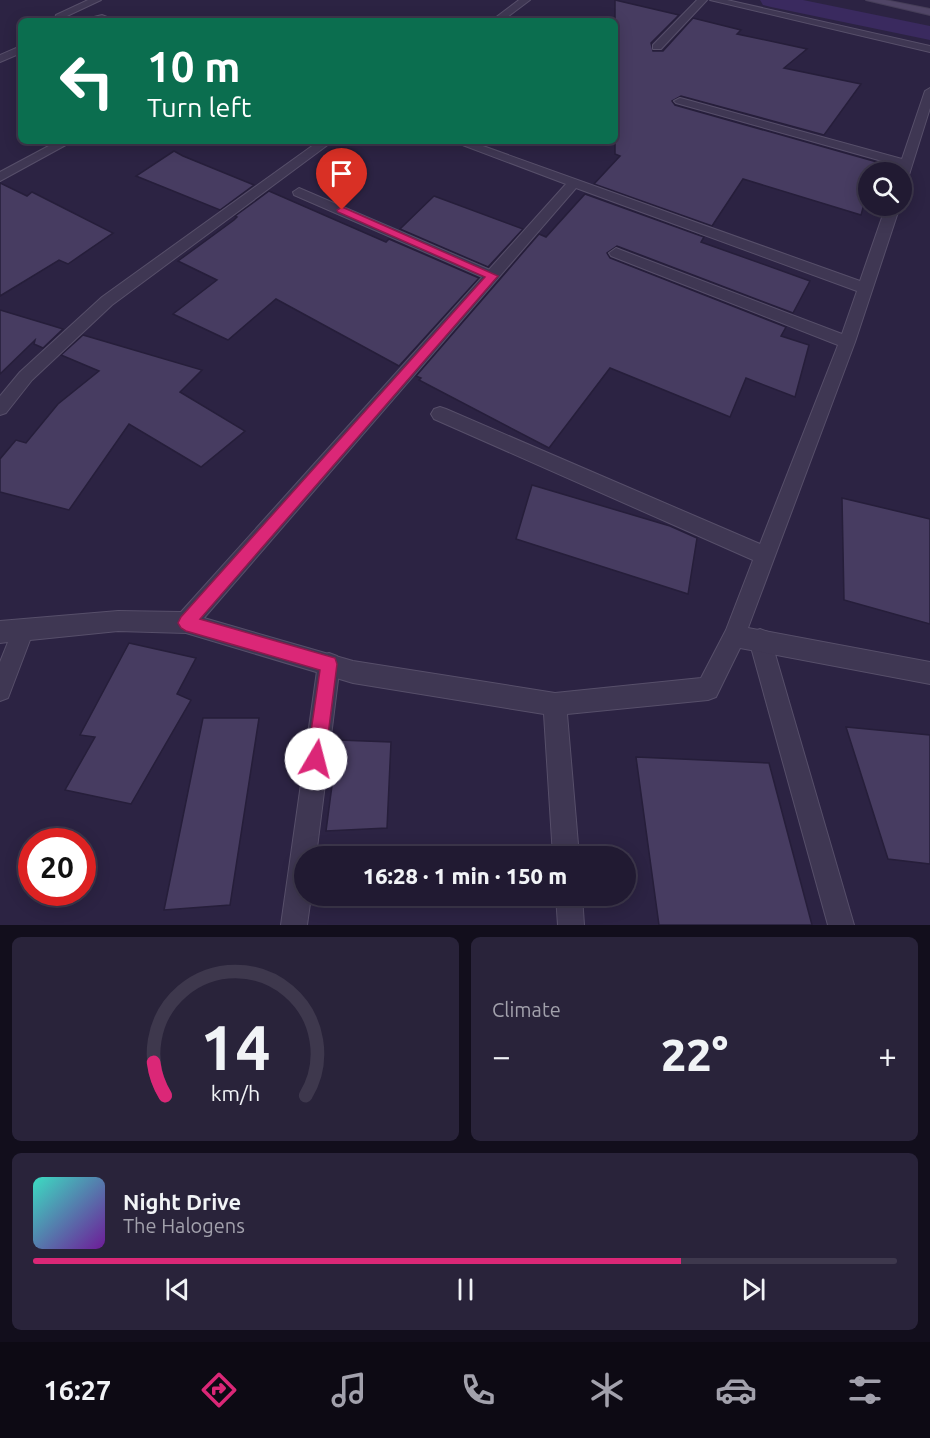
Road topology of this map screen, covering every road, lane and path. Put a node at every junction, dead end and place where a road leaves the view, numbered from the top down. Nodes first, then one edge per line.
1 (96, 0) edge
2 (525, 0) edge
3 (702, 0) edge
4 (715, 0) edge
5 (871, 0) edge
6 (930, 12) edge
7 (59, 18) edge
8 (499, 18) edge
9 (657, 47) dead end
10 (930, 49) edge
11 (18, 50) edge
12 (0, 59) edge
13 (930, 91) edge
14 (680, 101) dead end
15 (61, 144) edge
16 (323, 144) edge
17 (466, 144) edge
18 (899, 162) edge
19 (907, 162) edge
20 (0, 177) edge
21 (573, 184) junction
22 (299, 192) dead end
23 (890, 216) edge
24 (616, 253) dead end
25 (492, 276) junction
26 (866, 289) junction
27 (847, 342) junction
28 (0, 408) edge
29 (440, 414) dead end
30 (765, 556) junction
31 (186, 623) junction
32 (23, 631) junction
33 (0, 632) edge
34 (734, 636) junction
35 (760, 640) junction
36 (329, 664) junction
37 (930, 673) edge
38 (0, 690) edge
39 (555, 704) junction
40 (565, 846) edge
41 (570, 906) edge
42 (294, 925) edge
43 (571, 925) edge
44 (841, 925) edge

1 - 7 street
2 - 8 street
3 - 9 street
4 - 10 street
5 - 6 street
11 - 12 street
13 - 19 street
14 - 18 street
15 - 20 street
16 - 28 street
17 - 21 street
21 - 25 street
21 - 26 street
22 - 25 street
23 - 26 street
24 - 27 street
25 - 31 street
26 - 27 street
27 - 30 street
29 - 30 street
30 - 34 street
31 - 32 street
31 - 36 street
32 - 33 street
32 - 38 street
34 - 35 street
34 - 39 street
35 - 37 street
35 - 44 street
36 - 39 street
36 - 42 street
39 - 40 street
41 - 43 street

